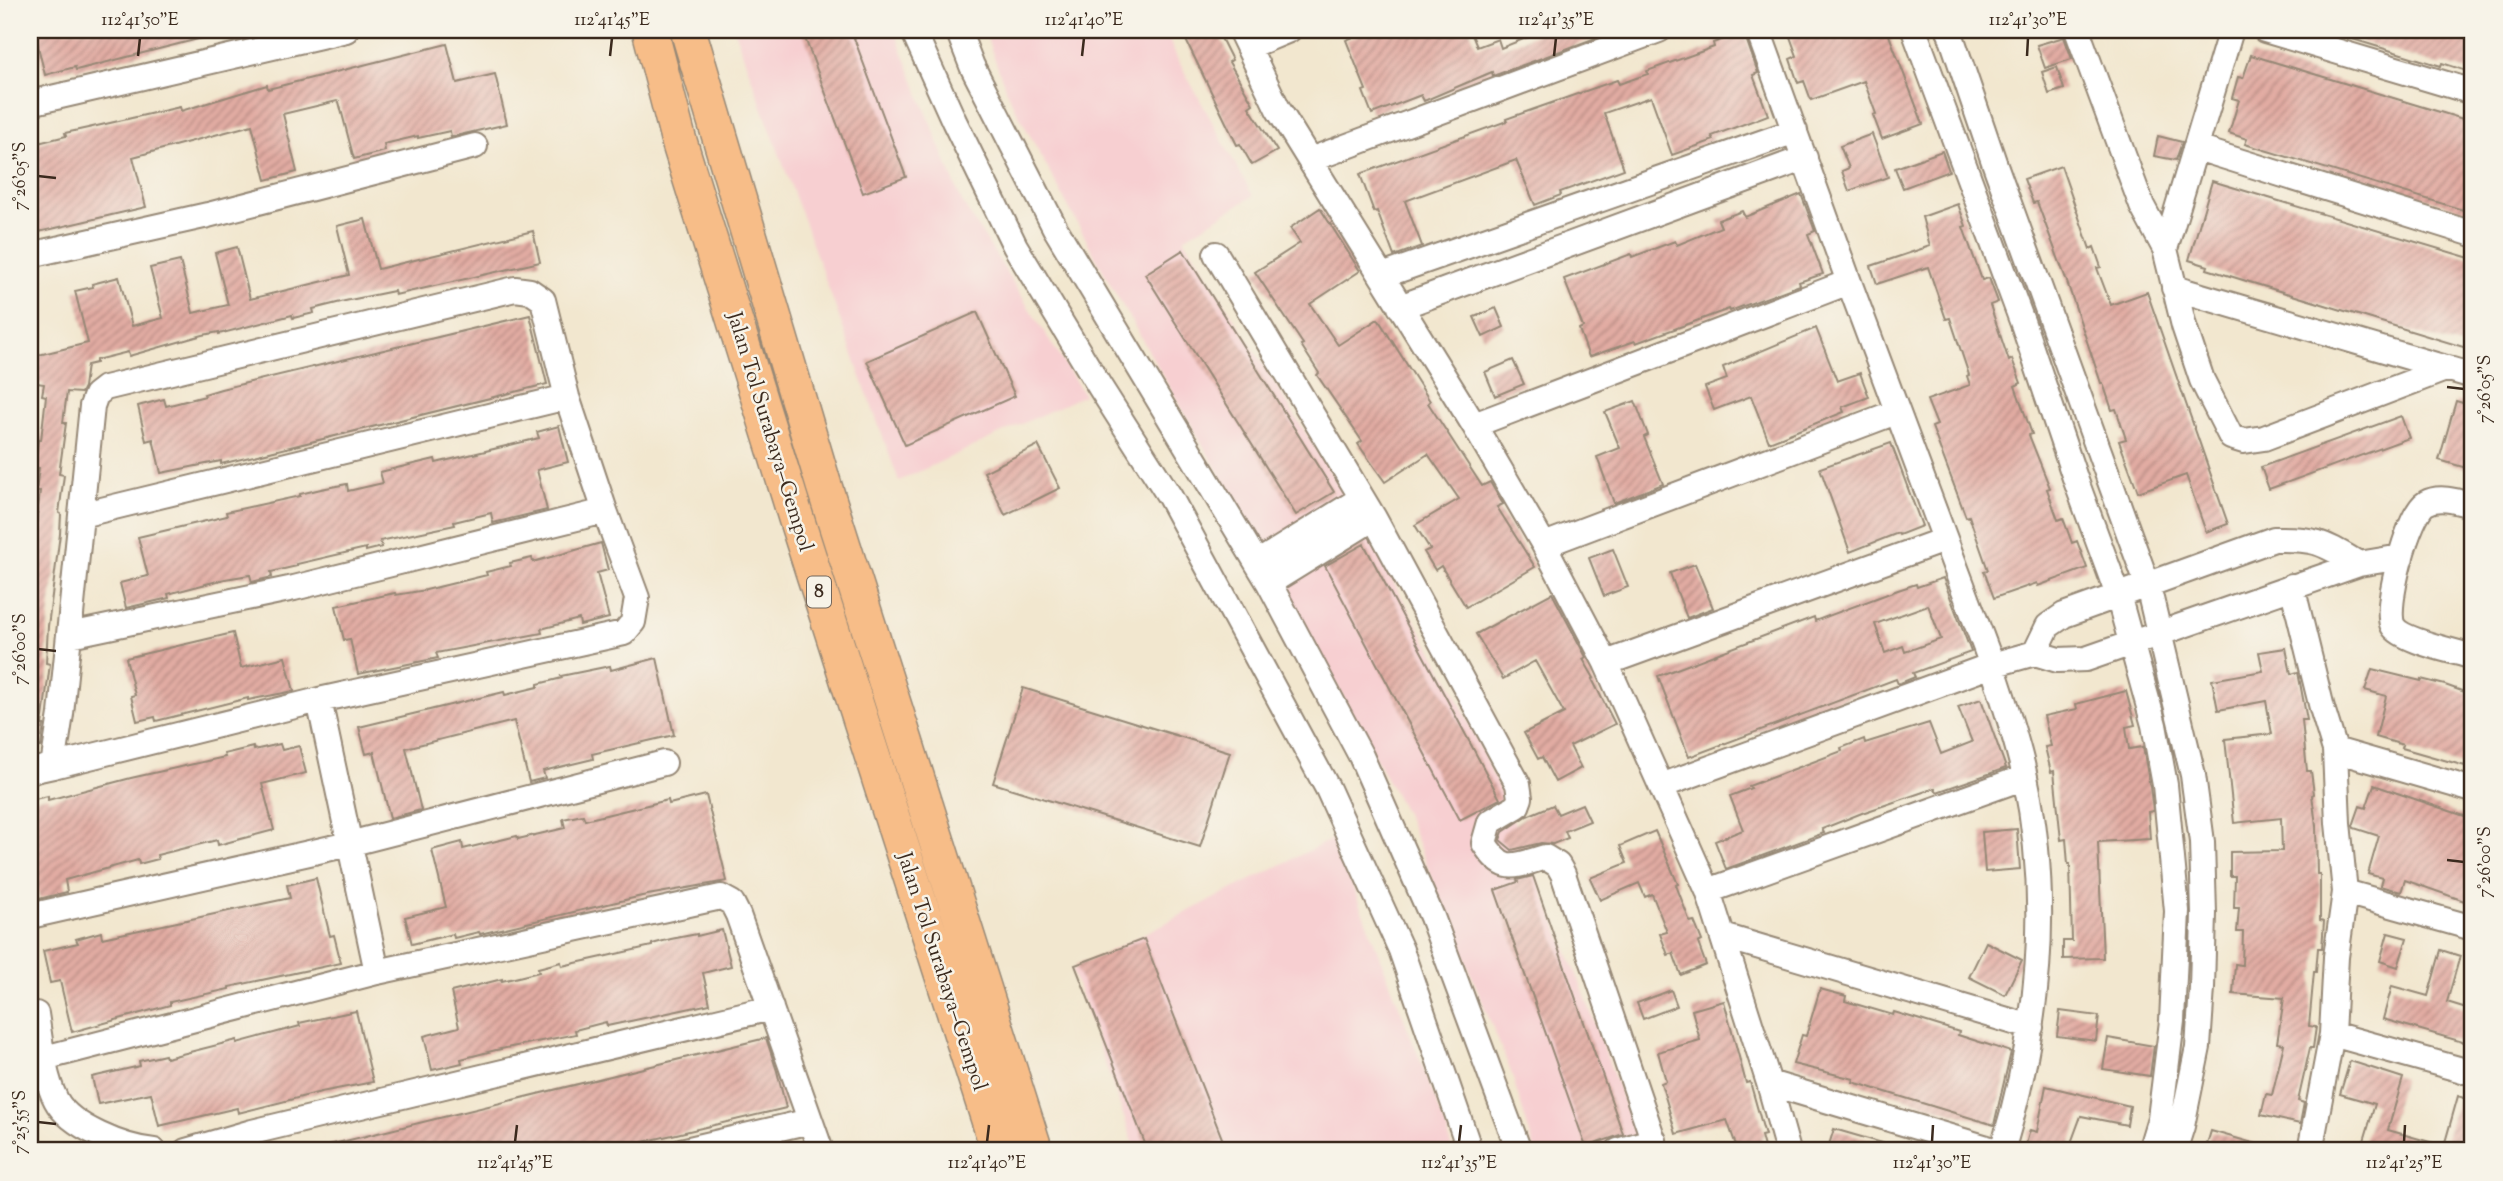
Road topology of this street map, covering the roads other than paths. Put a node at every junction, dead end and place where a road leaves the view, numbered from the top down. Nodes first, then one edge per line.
1 (346, 30) edge
2 (650, 30) edge
3 (688, 30) edge
4 (913, 30) edge
5 (958, 30) edge
6 (1289, 30) edge
7 (1659, 30) edge
8 (1758, 30) edge
9 (1914, 30) edge
10 (1949, 30) edge
11 (2077, 30) edge
12 (2231, 30) edge
13 (2265, 30) edge
14 (1244, 38) edge
15 (2473, 92) edge
16 (30, 103) edge
17 (1795, 131) junction
18 (475, 146) dead end
19 (2197, 148) junction
20 (1805, 158) junction
21 (1310, 160) junction
22 (1994, 162) junction
23 (1967, 173) junction
24 (2473, 233) edge
25 (2165, 249) junction
26 (30, 254) edge
27 (1216, 254) dead end
28 (1382, 276) junction
29 (1849, 282) junction
30 (2174, 288) junction
31 (1400, 307) junction
32 (2448, 368) junction
33 (2473, 376) edge
34 (568, 397) junction
35 (1896, 412) junction
36 (1474, 425) junction
37 (1179, 433) junction
38 (1145, 456) junction
39 (1205, 478) junction
40 (1170, 498) junction
41 (2473, 506) edge
42 (1368, 508) junction
43 (605, 511) junction
44 (80, 515) junction
45 (1944, 540) junction
46 (1544, 545) junction
47 (2402, 557) junction
48 (2359, 564) junction
49 (1263, 573) junction
50 (2148, 586) junction
51 (2292, 586) junction
52 (2118, 595) junction
53 (2159, 634) junction
54 (70, 635) junction
55 (2133, 643) junction
56 (2035, 653) junction
57 (2473, 657) edge
58 (1606, 663) junction
59 (1992, 665) junction
60 (319, 700) junction
61 (2335, 750) junction
62 (664, 763) dead end
63 (41, 769) edge
64 (2025, 777) junction
65 (1661, 786) junction
66 (2473, 790) edge
67 (349, 844) junction
68 (1708, 891) junction
69 (2345, 892) junction
70 (30, 916) edge
71 (2473, 928) edge
72 (1723, 936) junction
73 (377, 972) junction
74 (771, 1007) junction
75 (36, 1014) dead end
76 (2031, 1027) junction
77 (2332, 1034) junction
78 (44, 1058) junction
79 (2473, 1073) edge
80 (1769, 1083) junction
81 (810, 1121) junction
82 (2171, 1122) junction
83 (1655, 1146) edge
84 (155, 1151) edge
85 (186, 1151) edge
86 (681, 1151) edge
87 (821, 1151) edge
88 (999, 1151) edge
89 (1035, 1151) edge
90 (1470, 1151) edge
91 (1519, 1151) edge
92 (1618, 1151) edge
93 (1788, 1151) edge
94 (1999, 1151) edge
95 (2150, 1151) edge
96 (2174, 1151) edge
97 (2310, 1151) edge

1 - 16 street
2 - 88 highway, Jalan Tol Surabaya–Gempol / 8
3 - 89 highway, Jalan Tol Surabaya–Gempol / 8
4 - 38 street
5 - 37 street
6 - 14 street
7 - 21 street
8 - 17 street
9 - 23 street
10 - 22 street
11 - 25 street
12 - 19 street
13 - 15 street
14 - 21 street
17 - 20 street
17 - 28 street
18 - 26 street
19 - 24 street
19 - 25 street
20 - 29 street
20 - 31 street
21 - 28 street
22 - 23 street
22 - 50 street
23 - 52 street
25 - 30 street
27 - 42 street
28 - 31 street
29 - 35 street
29 - 36 street
30 - 32 street
30 - 32 street
31 - 36 street
32 - 33 street
34 - 43 street
34 - 44 street
34 - 44 street
35 - 45 street
35 - 46 street
36 - 46 street
37 - 38 street
37 - 39 street
38 - 40 street
39 - 40 street
39 - 49 street
40 - 90 street
41 - 47 street
42 - 49 street
42 - 83 street
43 - 54 street
43 - 60 street
44 - 54 street
45 - 58 street
45 - 59 street
46 - 58 street
47 - 48 street
47 - 57 street
48 - 50 street
48 - 51 street
49 - 91 street
50 - 52 street
50 - 53 street
51 - 53 street
51 - 61 street
52 - 55 street
52 - 56 street
53 - 55 street
53 - 82 street
54 - 63 street
55 - 56 street
55 - 82 street
56 - 59 street
58 - 65 street
59 - 64 street
59 - 65 street
60 - 63 street
60 - 67 street
61 - 66 street
61 - 69 street
62 - 67 street
64 - 68 street
64 - 76 street
65 - 68 street
67 - 70 street
67 - 73 street
68 - 72 street
69 - 71 street
69 - 77 street
72 - 76 street
72 - 80 street
73 - 74 street
73 - 78 street
74 - 81 street
74 - 85 street
75 - 78 street
76 - 94 street
77 - 79 street
77 - 97 street
78 - 84 street
80 - 93 street
80 - 94 street
81 - 86 street
81 - 87 street
82 - 95 street
82 - 96 street
83 - 92 street

